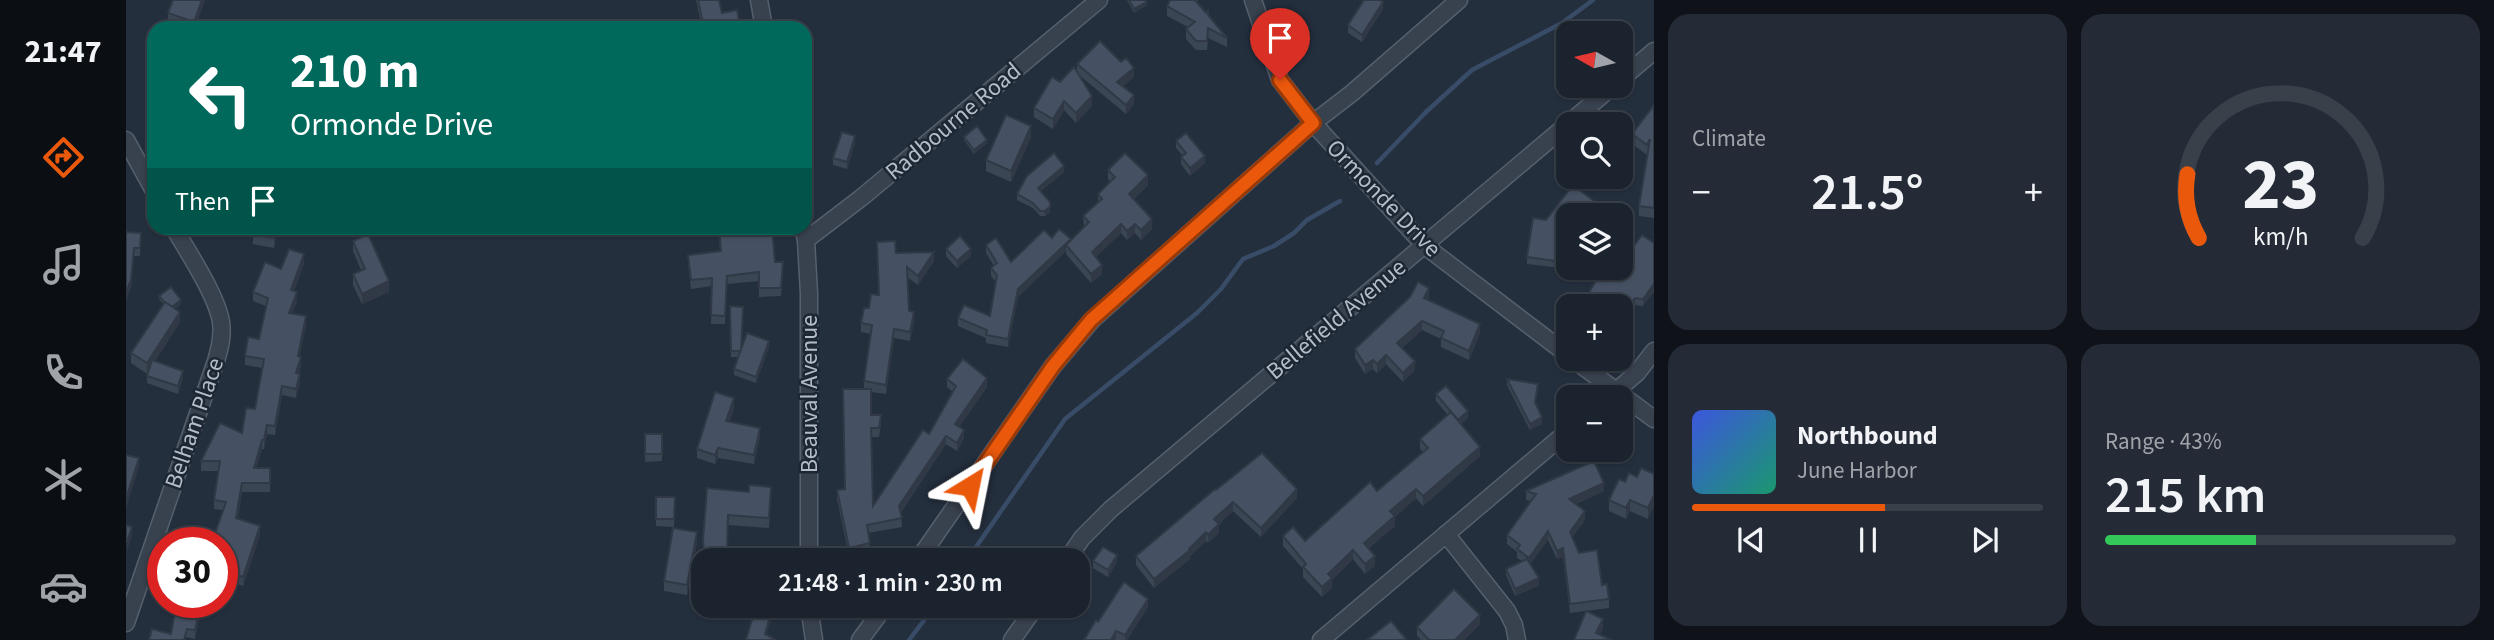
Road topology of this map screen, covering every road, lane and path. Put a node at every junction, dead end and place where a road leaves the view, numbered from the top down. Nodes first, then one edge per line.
1 (759, 0) edge
2 (1099, 0) edge
3 (1253, 0) edge
4 (1459, 0) edge
5 (763, 21) edge
6 (1654, 51) edge
7 (1633, 69) edge
8 (1599, 98) edge
9 (1313, 123) junction
10 (126, 140) edge
11 (147, 178) edge
12 (812, 230) edge
13 (178, 235) edge
14 (805, 235) edge
15 (1425, 246) junction
16 (1556, 346) edge
17 (1654, 351) edge
18 (1587, 371) edge
19 (1603, 385) edge
20 (1623, 385) edge
21 (1633, 406) edge
22 (1654, 419) edge
23 (1556, 441) edge
24 (1446, 534) junction
25 (809, 548) edge
26 (926, 548) edge
27 (1075, 548) edge
28 (810, 618) edge
29 (876, 618) edge
30 (1028, 618) edge
31 (126, 623) edge
32 (814, 640) edge
33 (860, 640) edge
34 (1012, 640) edge
35 (1321, 640) edge
36 (1517, 640) edge

1 - 5 street
2 - 12 street, Radbourne Road
3 - 9 street, Ormonde Drive
4 - 9 street
6 - 7 street
8 - 15 street, Bellefield Avenue
9 - 15 street, Ormonde Drive
9 - 26 street
10 - 11 street
13 - 31 street, Belham Place
14 - 25 street, Beauval Avenue
15 - 16 street, Ormonde Drive
15 - 27 street, Bellefield Avenue
17 - 20 street
18 - 19 street
21 - 22 street
23 - 24 street
24 - 35 street
24 - 36 street
28 - 32 street
29 - 33 street
30 - 34 street

